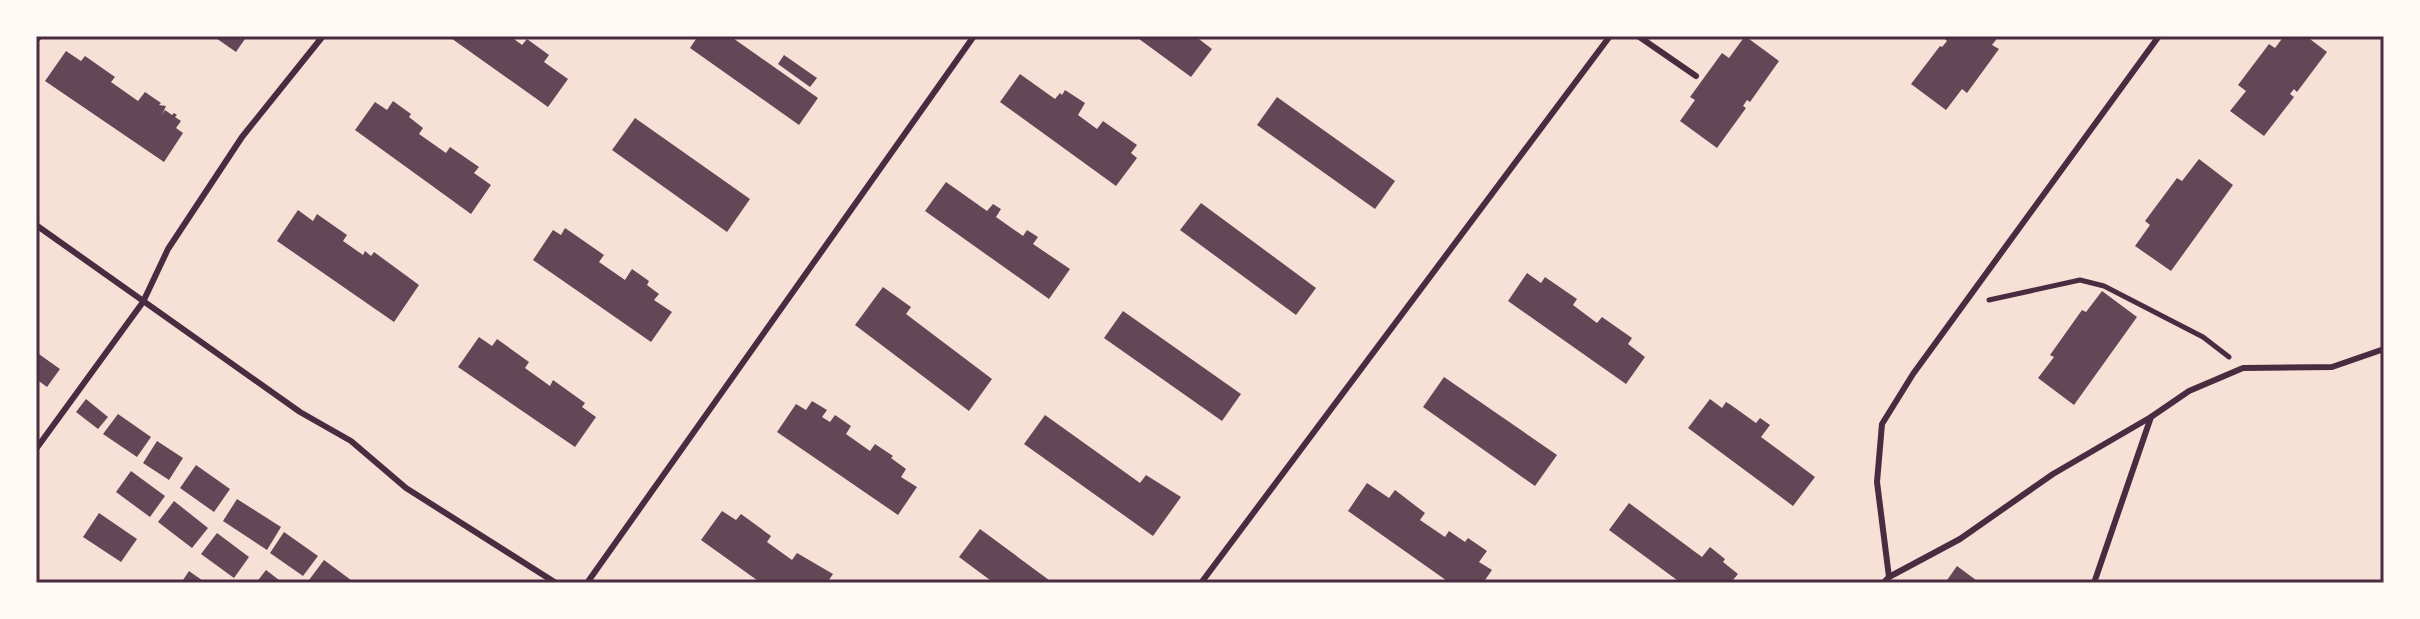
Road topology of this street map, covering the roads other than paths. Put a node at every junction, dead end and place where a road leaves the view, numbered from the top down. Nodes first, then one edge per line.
1 (323, 36) edge
2 (974, 36) edge
3 (1610, 36) edge
4 (1638, 36) edge
5 (2159, 36) edge
6 (1696, 76) dead end
7 (36, 225) edge
8 (143, 302) junction
9 (2384, 349) edge
10 (2151, 417) junction
11 (36, 449) edge
12 (1889, 577) junction
13 (556, 583) edge
14 (587, 583) edge
15 (1201, 583) edge
16 (1883, 583) edge
17 (2094, 583) edge

1 - 8 lane
2 - 14 lane
3 - 15 lane
4 - 6 lane
5 - 12 lane
7 - 8 lane
8 - 11 lane
8 - 13 lane
9 - 10 lane
10 - 12 lane
10 - 17 lane
12 - 16 lane

